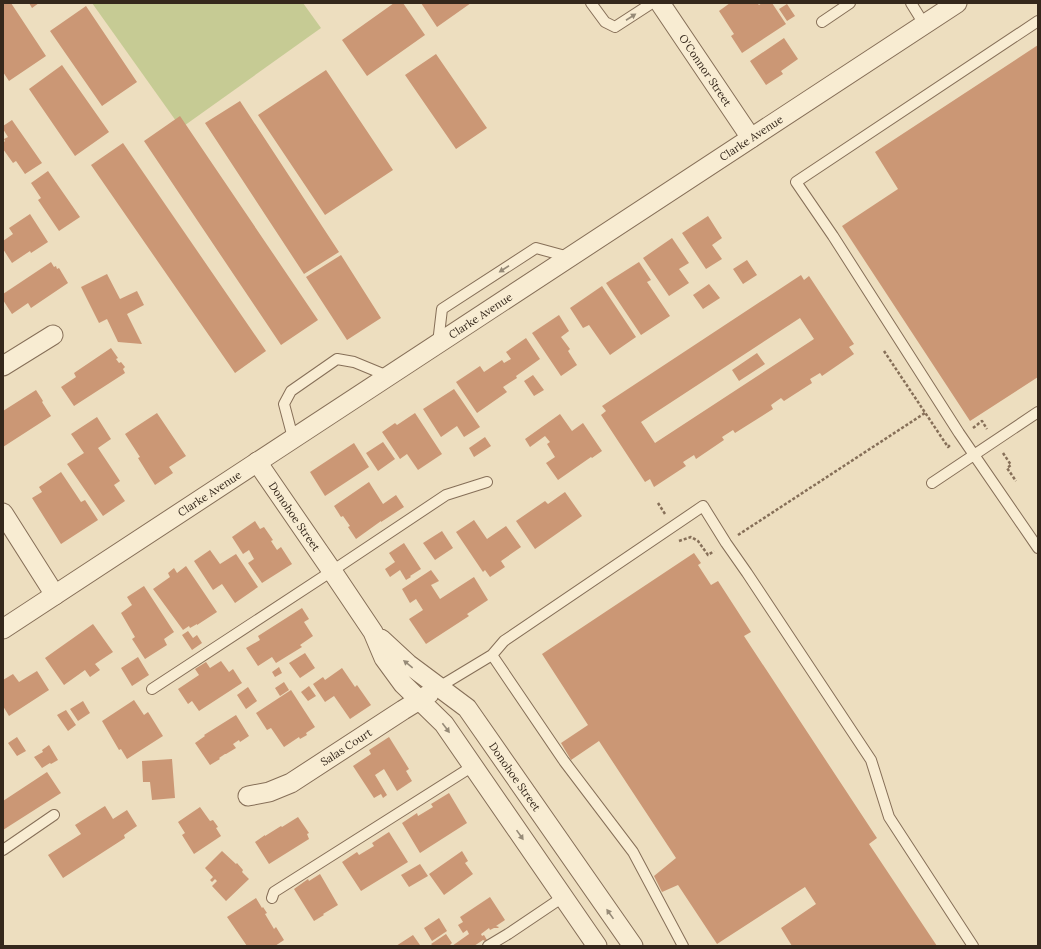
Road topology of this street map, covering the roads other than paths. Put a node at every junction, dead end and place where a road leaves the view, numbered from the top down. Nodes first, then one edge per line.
1 (591, 3) edge
2 (652, 3) edge
3 (660, 3) edge
4 (850, 3) edge
5 (911, 3) edge
6 (957, 3) edge
7 (1038, 21) edge
8 (822, 22) dead end
9 (924, 24) junction
10 (751, 138) junction
11 (569, 257) junction
12 (53, 335) dead end
13 (438, 343) junction
14 (3, 366) edge
15 (388, 376) junction
16 (1038, 412) edge
17 (293, 438) junction
18 (974, 455) junction
19 (257, 462) junction
20 (487, 482) dead end
21 (932, 483) dead end
22 (3, 513) edge
23 (1038, 548) edge
24 (332, 571) junction
25 (55, 594) junction
26 (3, 629) edge
27 (372, 632) junction
28 (492, 655) junction
29 (439, 688) junction
30 (152, 689) dead end
31 (419, 700) junction
32 (473, 766) junction
33 (248, 796) dead end
34 (54, 815) dead end
35 (3, 850) edge
36 (563, 896) junction
37 (272, 898) dead end
38 (488, 946) edge
39 (597, 946) edge
40 (633, 946) edge
41 (682, 946) edge
42 (973, 946) edge

1 -> 2 lane
3 - 10 street, O'Connor Street
4 - 8 lane
5 - 9 lane
6 - 9 street, Clarke Avenue
7 - 18 lane
9 - 10 street, Clarke Avenue
10 - 11 street, Clarke Avenue
11 - 13 street, Clarke Avenue
11 -> 13 lane
12 - 14 street
13 - 15 street, Clarke Avenue
15 - 17 street, Clarke Avenue
15 - 17 lane
16 - 18 lane
17 - 19 street, Clarke Avenue
18 - 21 lane
18 - 23 lane
19 - 24 street, Donohoe Street
19 - 25 street, Clarke Avenue
20 - 24 lane
22 - 25 street
24 - 27 street, Donohoe Street
24 - 30 lane
25 - 26 street, Clarke Avenue
29 -> 27 street, Donohoe Street
27 - 31 street, Donohoe Street
28 - 29 lane
28 - 41 lane
28 - 42 lane
29 - 31 street, Salas Court
40 -> 29 street, Donohoe Street
31 -> 32 street, Donohoe Street
31 - 33 street, Salas Court
32 -> 36 street, Donohoe Street
32 - 37 lane
34 - 35 lane
36 - 38 lane
36 - 39 street, Donohoe Street

